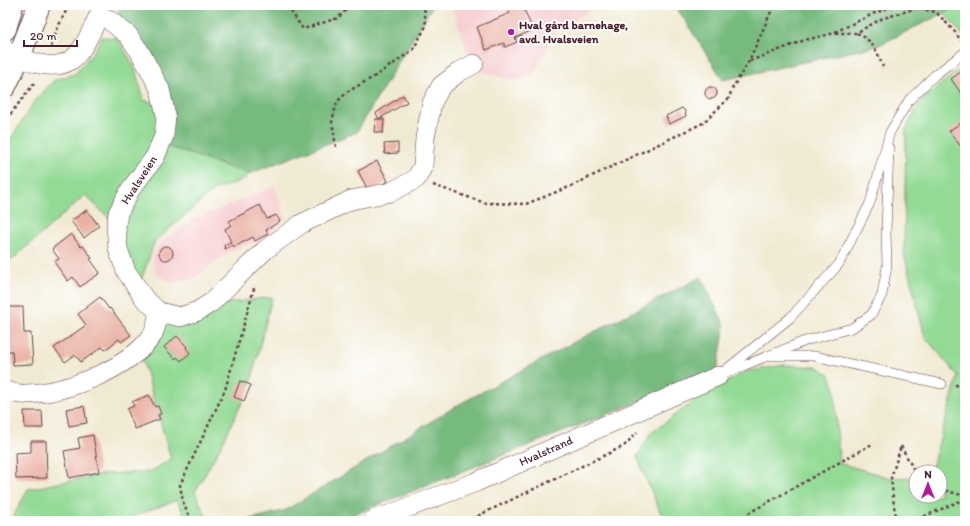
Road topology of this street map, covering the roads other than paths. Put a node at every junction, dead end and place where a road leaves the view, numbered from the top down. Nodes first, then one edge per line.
1 (12, 5) edge
2 (39, 5) edge
3 (100, 10) edge
4 (5, 29) edge
5 (965, 52) edge
6 (12, 54) edge
7 (474, 64) dead end
8 (5, 86) edge
9 (890, 132) junction
10 (159, 312) junction
11 (764, 357) junction
12 (718, 376) junction
13 (942, 384) dead end
14 (5, 392) edge
15 (372, 521) edge

1 - 4 main road
2 - 6 main road
3 - 6 street, Hvalsveien
3 - 10 street, Hvalsveien
5 - 9 lane
6 - 8 main road
7 - 10 street, Hvalsveien
9 - 11 lane
9 - 12 lane
10 - 14 street
11 - 12 lane
11 - 13 lane
12 - 15 street, Hvalstrand

